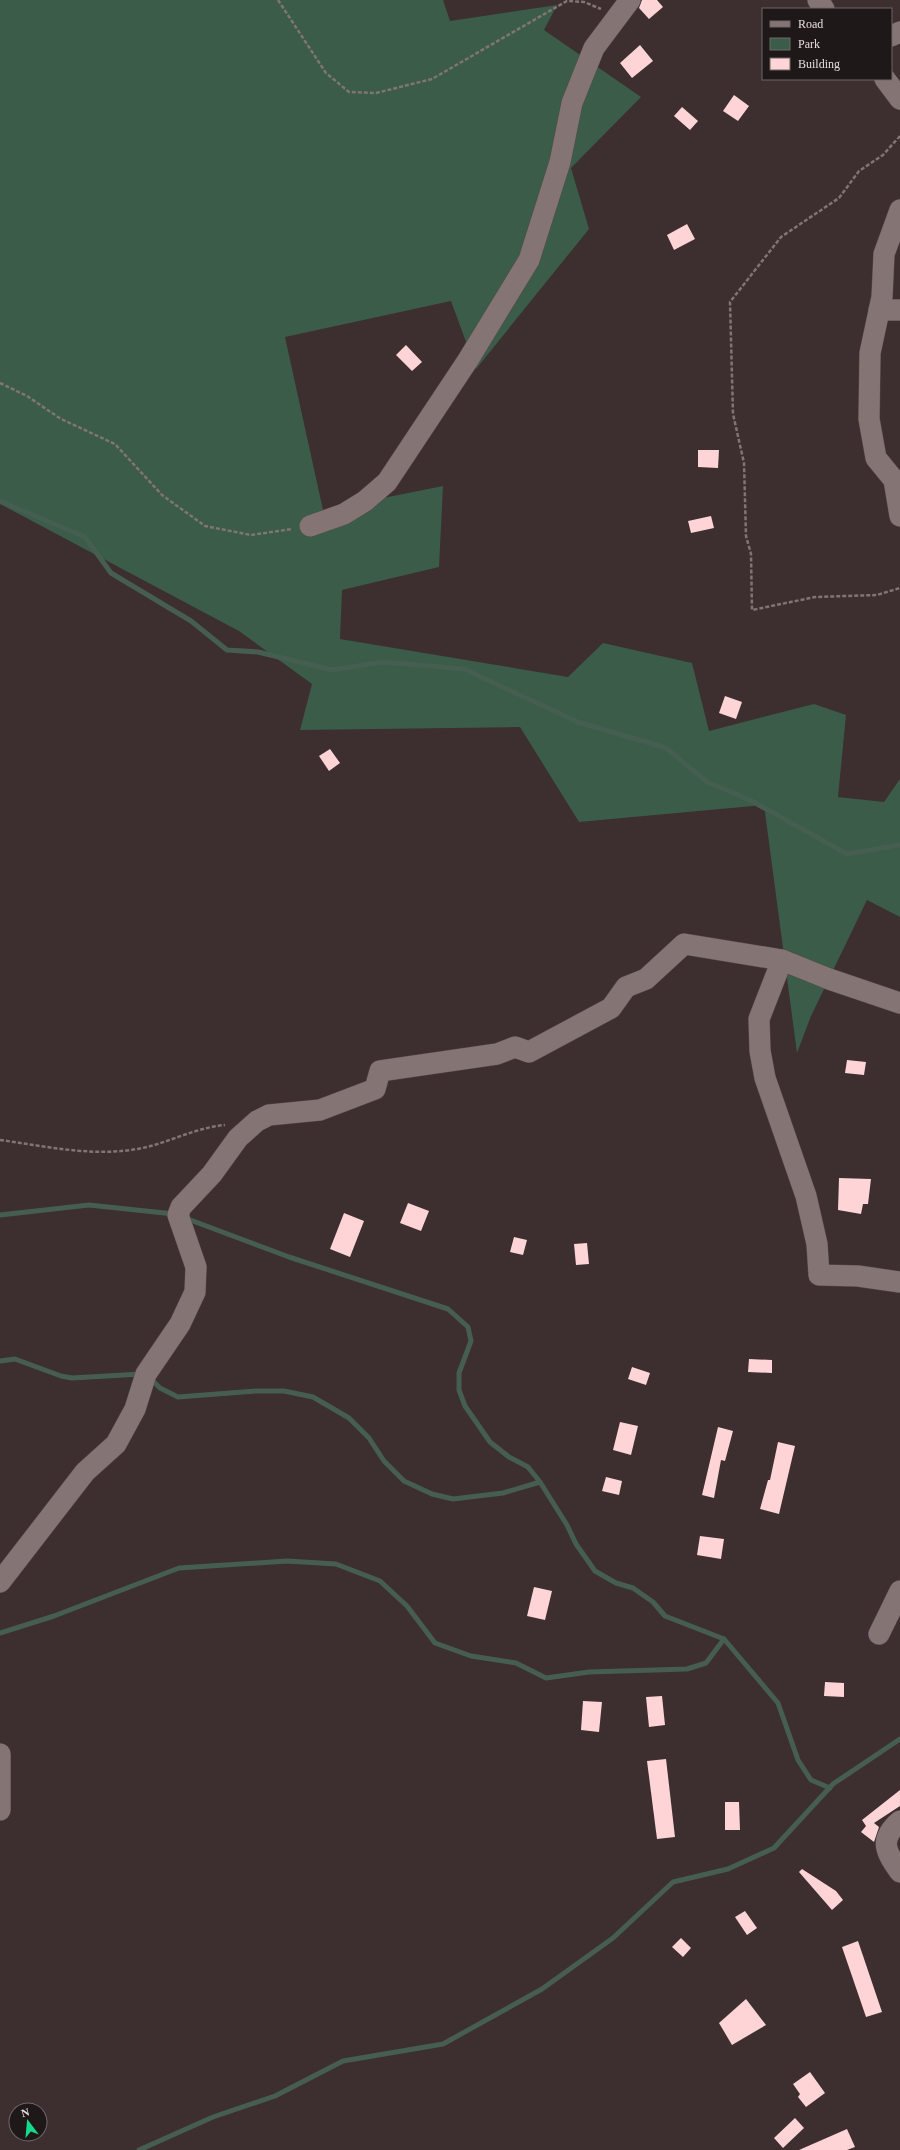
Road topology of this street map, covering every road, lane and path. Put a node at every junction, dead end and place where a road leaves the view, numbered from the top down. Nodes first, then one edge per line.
1 (278, 0) edge
2 (630, 0) edge
3 (616, 20) junction
4 (886, 80) edge
5 (900, 99) edge
6 (900, 136) edge
7 (900, 210) edge
8 (879, 310) junction
9 (900, 310) edge
10 (0, 383) edge
11 (900, 516) edge
12 (310, 526) joint
13 (900, 588) edge
14 (782, 960) junction
15 (900, 1003) edge
16 (227, 1125) dead end
17 (0, 1140) edge
18 (900, 1282) edge
19 (0, 1582) edge
20 (900, 1591) edge
21 (879, 1634) dead end
22 (0, 1754) edge
23 (0, 1810) edge
24 (900, 1821) edge
25 (900, 1872) edge

1 - 3 path
2 - 3 street
3 - 12 street
4 - 5 street
6 - 13 path
7 - 8 street
8 - 9 street
8 - 11 street
10 - 12 path
14 - 15 street
14 - 18 street
14 - 19 street
16 - 17 path
20 - 21 street
22 - 23 street
24 - 25 street

